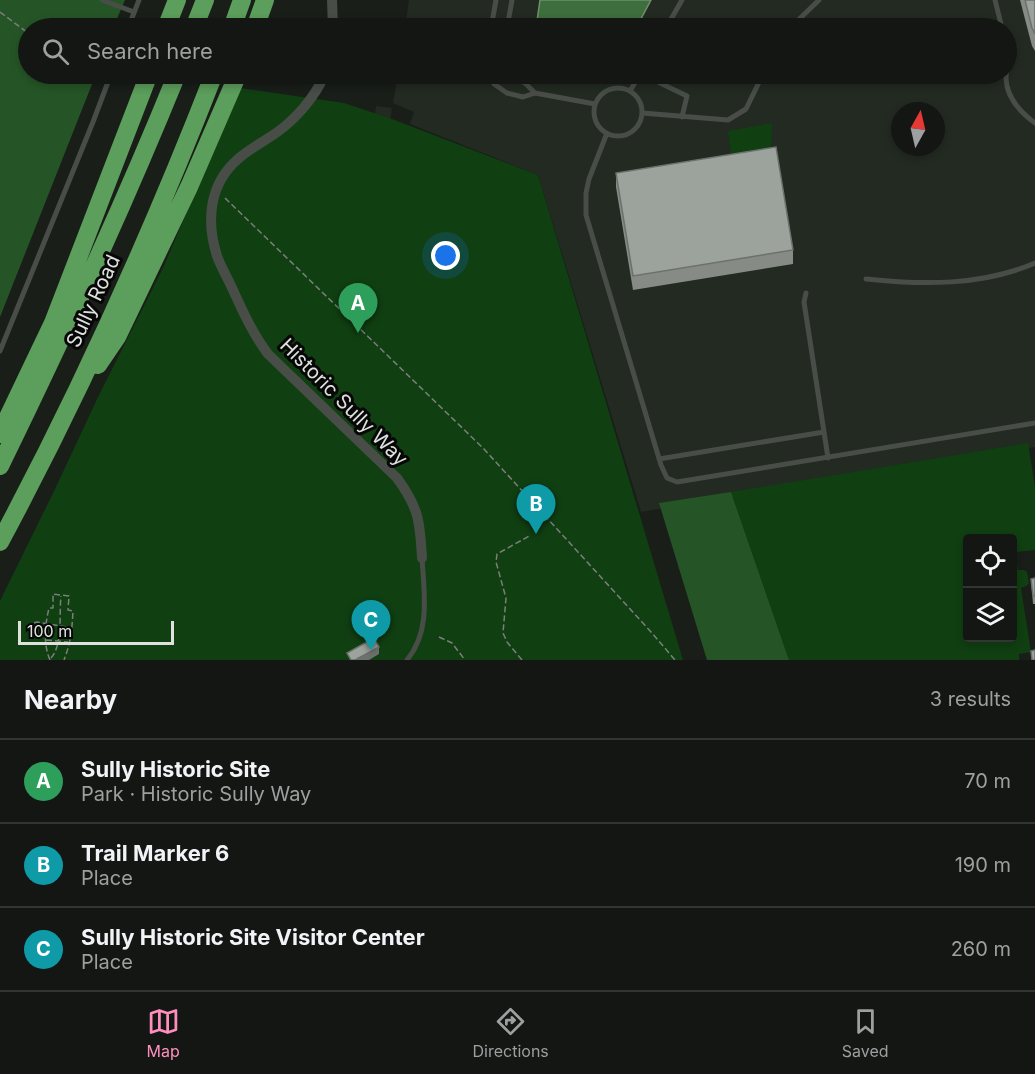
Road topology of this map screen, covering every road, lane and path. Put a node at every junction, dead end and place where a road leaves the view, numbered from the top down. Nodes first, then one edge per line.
1 (102, 0) edge
2 (139, 0) edge
3 (177, 0) edge
4 (205, 0) edge
5 (243, 0) edge
6 (266, 0) edge
7 (332, 0) edge
8 (496, 0) edge
9 (512, 0) edge
10 (682, 0) edge
11 (819, 0) edge
12 (995, 0) edge
13 (0, 12) edge
14 (134, 12) junction
15 (132, 18) edge
16 (170, 18) edge
17 (198, 18) edge
18 (236, 18) edge
19 (259, 18) edge
20 (333, 18) edge
21 (493, 18) edge
22 (509, 18) edge
23 (672, 18) edge
24 (800, 18) edge
25 (1000, 18) edge
26 (18, 26) edge
27 (100, 84) edge
28 (107, 84) edge
29 (145, 84) edge
30 (173, 84) edge
31 (210, 84) edge
32 (234, 84) edge
33 (319, 84) edge
34 (494, 84) edge
35 (526, 84) edge
36 (634, 84) edge
37 (662, 84) edge
38 (758, 84) edge
39 (1007, 84) edge
40 (105, 88) junction
41 (630, 91) junction
42 (535, 93) junction
43 (595, 104) junction
44 (642, 113) junction
45 (682, 117) junction
46 (1035, 123) edge
47 (607, 133) junction
48 (216, 189) junction
49 (1035, 263) edge
50 (866, 279) dead end
51 (806, 293) dead end
52 (0, 351) edge
53 (67, 411) junction
54 (1035, 423) edge
55 (824, 432) junction
56 (0, 434) edge
57 (828, 458) junction
58 (659, 459) junction
59 (0, 466) edge
60 (531, 535) dead end
61 (0, 542) edge
62 (422, 558) joint
63 (61, 595) junction
64 (34, 623) dead end
65 (46, 624) junction
66 (59, 626) junction
67 (72, 628) junction
68 (439, 637) dead end
69 (45, 639) junction
70 (57, 641) junction
71 (70, 642) junction
72 (50, 660) edge
73 (64, 660) edge
74 (407, 660) edge
75 (465, 660) edge
76 (522, 660) edge
77 (675, 660) edge

1 - 14 lane
2 - 14 lane
3 - 16 highway
4 - 17 highway
5 - 18 highway
6 - 19 highway
7 - 20 street
8 - 21 lane
9 - 22 lane
10 - 23 lane
11 - 24 lane
12 - 25 lane
13 - 26 path
14 - 15 lane
27 - 40 path
28 - 40 lane
29 - 56 highway
30 - 59 highway, Sully Road
31 - 53 highway, Sully Road
32 - 53 highway
33 - 48 street, Historic Sully Way
34 - 42 lane
35 - 42 lane
36 - 41 lane
37 - 45 lane
38 - 45 lane
39 - 46 lane
40 - 52 lane
41 - 43 lane
41 - 44 lane
42 - 43 lane
43 - 47 lane
44 - 45 lane
44 - 47 lane
47 - 58 lane
48 - 62 street, Historic Sully Way
48 - 77 path
49 - 50 lane
51 - 55 lane
53 - 61 highway, Sully Road
54 - 57 lane
55 - 57 lane
55 - 58 lane
57 - 58 lane
60 - 76 path
62 - 74 lane
63 - 65 path
63 - 66 path
63 - 67 path
64 - 65 path
65 - 66 path
65 - 69 path
66 - 67 path
66 - 70 path
67 - 71 path
68 - 75 path
69 - 70 path
69 - 72 path
70 - 71 path
70 - 72 path
71 - 73 path

